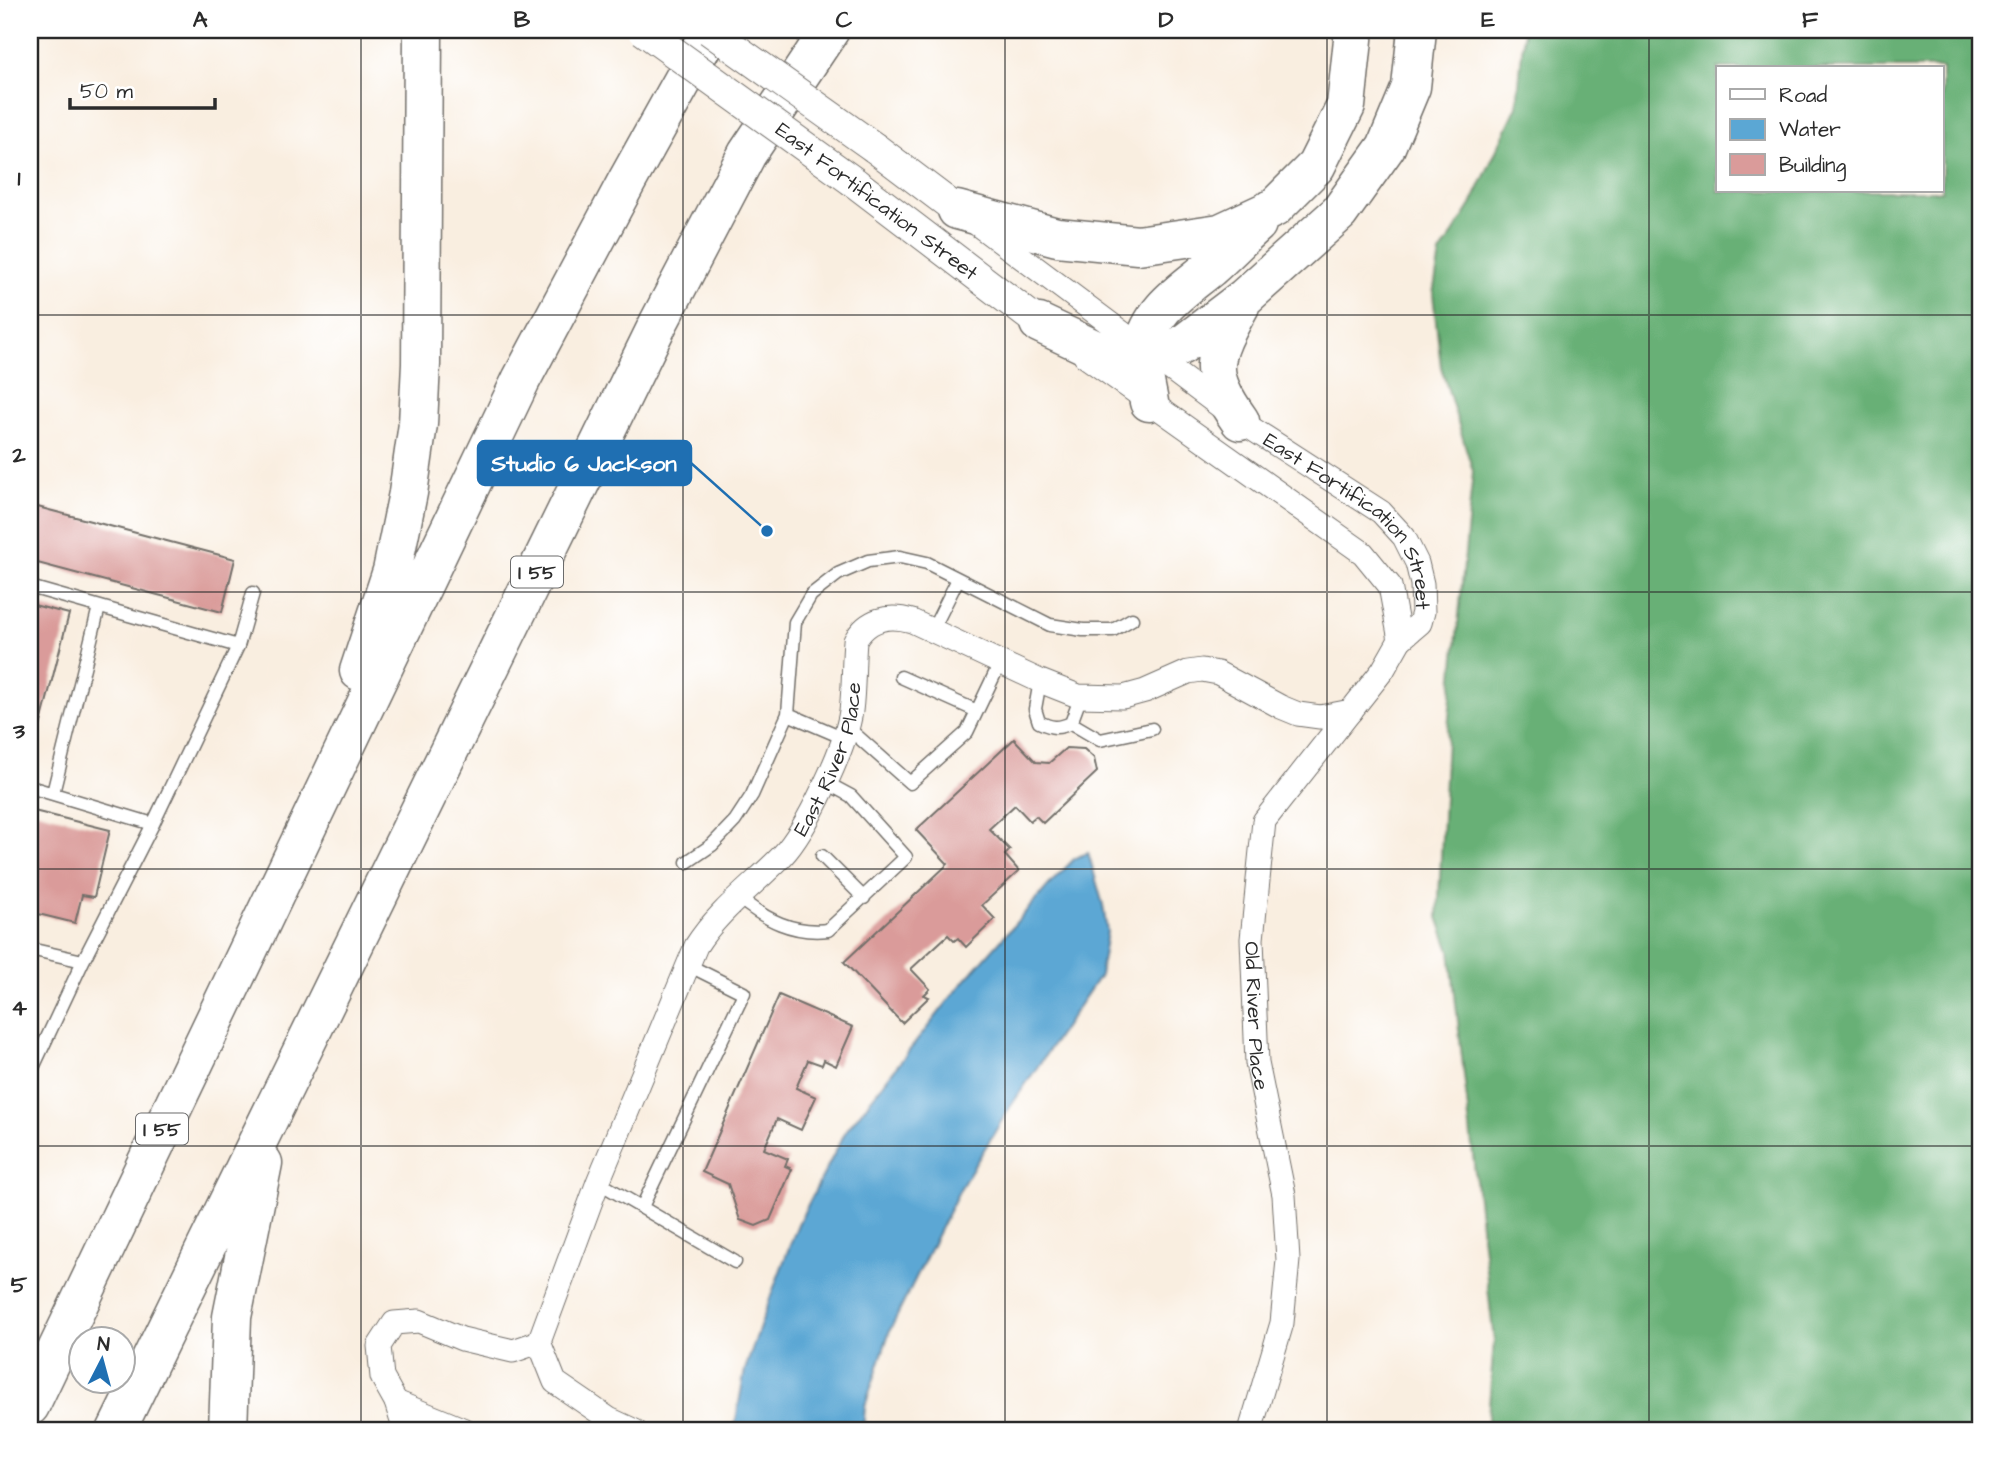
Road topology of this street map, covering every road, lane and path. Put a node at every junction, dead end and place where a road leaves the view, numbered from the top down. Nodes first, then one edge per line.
1 (424, 30) edge
2 (643, 30) edge
3 (710, 30) edge
4 (1354, 30) edge
5 (1417, 30) edge
6 (828, 35) edge
7 (1274, 208) junction
8 (957, 210) junction
9 (1245, 297) junction
10 (1039, 323) junction
11 (1148, 356) junction
12 (1149, 402) junction
13 (1240, 421) junction
14 (958, 579) junction
15 (30, 587) edge
16 (253, 593) dead end
17 (99, 607) junction
18 (1132, 619) dead end
19 (933, 629) junction
20 (1400, 640) junction
21 (238, 646) junction
22 (1000, 663) junction
23 (901, 677) dead end
24 (1040, 681) junction
25 (1081, 696) junction
26 (1351, 710) junction
27 (977, 711) junction
28 (788, 714) junction
29 (1071, 723) junction
30 (1152, 729) dead end
31 (845, 732) junction
32 (825, 782) junction
33 (30, 787) edge
34 (52, 793) junction
35 (153, 824) junction
36 (295, 853) junction
37 (822, 856) dead end
38 (687, 862) dead end
39 (739, 898) junction
40 (863, 898) junction
41 (30, 949) edge
42 (83, 961) junction
43 (688, 965) junction
44 (30, 1074) edge
45 (274, 1109) junction
46 (598, 1182) junction
47 (642, 1207) junction
48 (735, 1262) dead end
49 (539, 1342) junction
50 (396, 1402) junction
51 (30, 1406) edge
52 (117, 1431) edge
53 (229, 1431) edge
54 (405, 1431) edge
55 (467, 1431) edge
56 (635, 1431) edge
57 (1250, 1431) edge

1 - 36 highway
2 - 10 street, East Fortification Street, bridge
3 - 8 street, East Fortification Street, bridge
3 - 36 highway, I 55
4 - 7 highway
5 - 9 highway
6 - 45 highway, I 55
7 - 8 highway
7 - 11 highway
8 - 11 street, East Fortification Street
9 - 11 highway
9 - 13 highway
10 - 11 highway
10 - 12 street, East Fortification Street
11 - 12 highway
11 - 13 street, East Fortification Street
12 - 20 street, East Fortification Street
13 - 20 street, East Fortification Street
14 - 18 lane
14 - 19 lane
14 - 28 lane
15 - 17 lane
16 - 21 lane
17 - 21 lane
17 - 34 lane
19 - 22 street, East River Place
19 - 31 street, East River Place
20 - 26 street, Old River Place
21 - 35 lane
22 - 24 street, East River Place
22 - 27 lane
23 - 27 lane
24 - 25 street, East River Place
24 - 29 lane
25 - 26 street, East River Place
25 - 29 lane
26 - 57 street, Old River Place
27 - 31 lane
28 - 31 lane
28 - 38 lane
29 - 30 lane
31 - 32 street, East River Place
32 - 39 street, East River Place
32 - 40 lane
33 - 34 lane
34 - 35 lane
35 - 42 lane
36 - 51 highway, I 55
37 - 40 lane
39 - 40 lane
39 - 43 street, East River Place
41 - 42 lane
42 - 44 lane
43 - 46 street, East River Place
43 - 47 lane
45 - 52 highway, I 55
45 - 53 highway
46 - 47 lane
46 - 49 street, East River Place
47 - 48 lane
49 - 50 street
49 - 56 street
50 - 54 street
50 - 55 street

